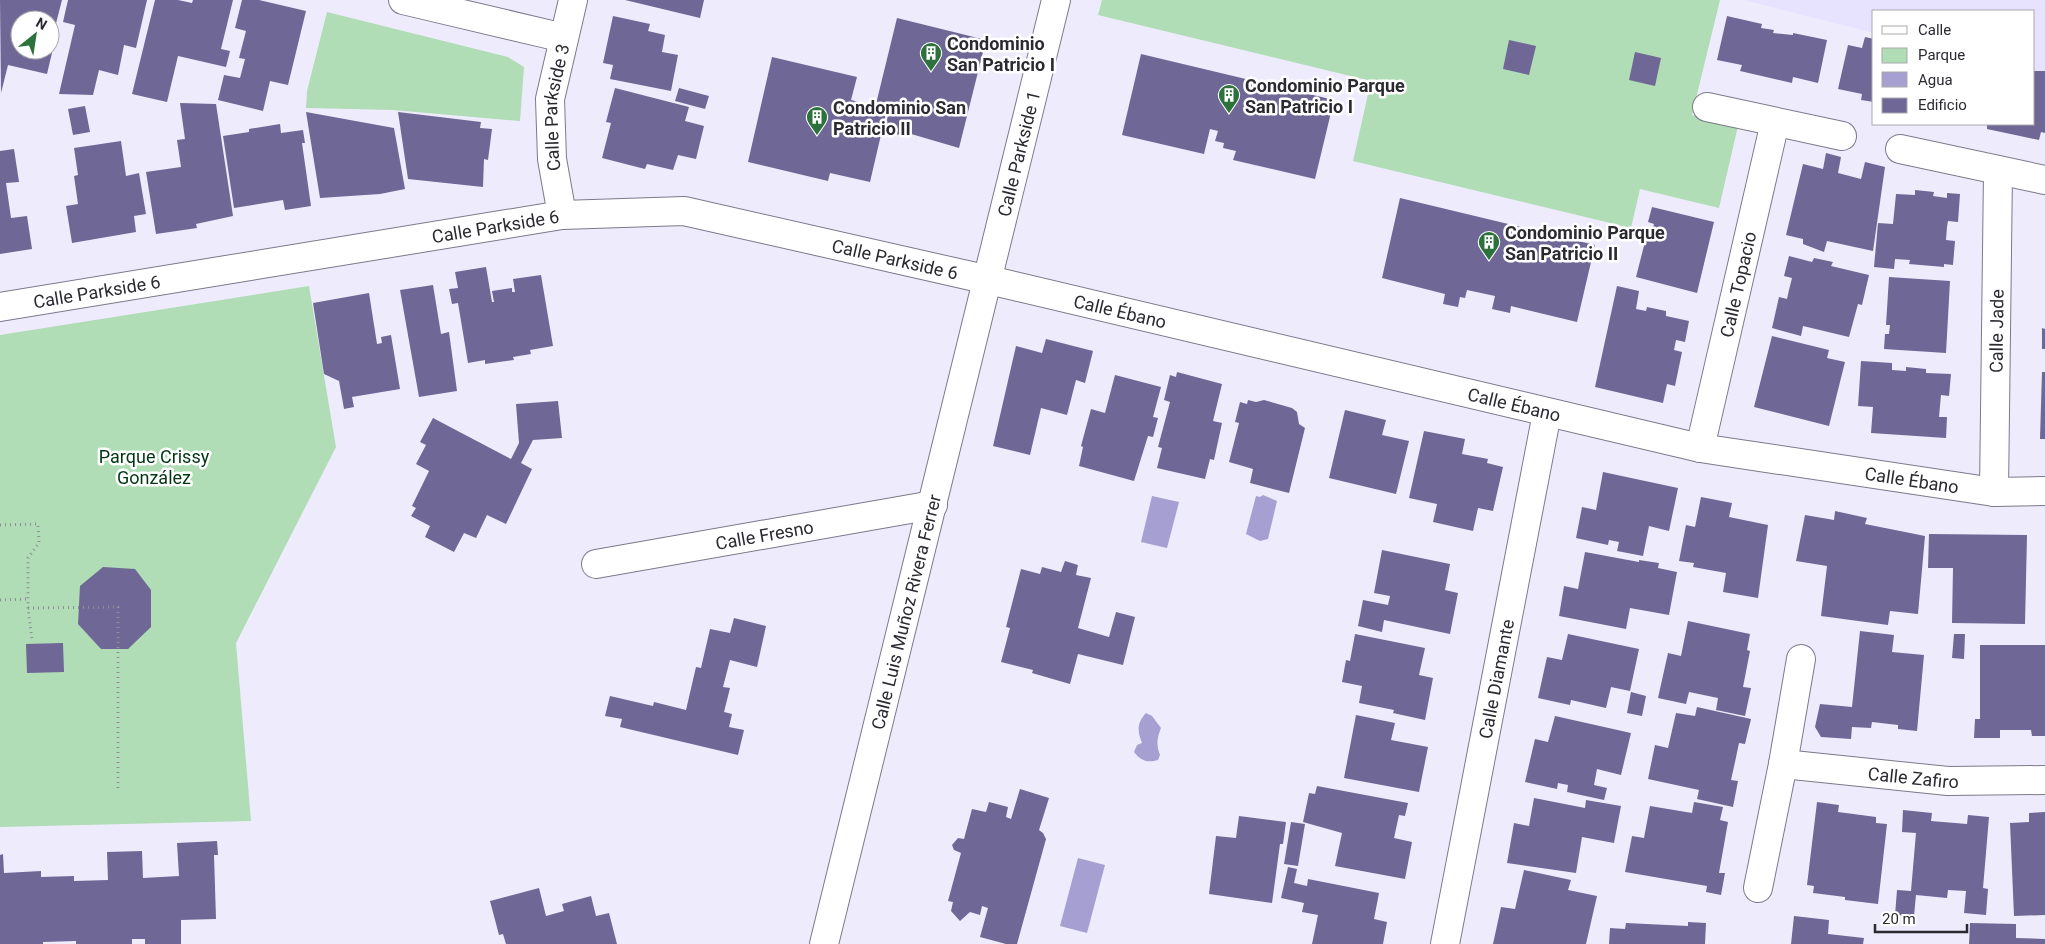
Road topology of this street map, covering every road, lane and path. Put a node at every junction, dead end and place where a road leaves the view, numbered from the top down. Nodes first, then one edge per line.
1 (403, 0) edge
2 (573, 0) edge
3 (1056, 0) edge
4 (564, 38) junction
5 (1707, 107) dead end
6 (1775, 122) junction
7 (1842, 136) dead end
8 (1900, 149) dead end
9 (1998, 170) junction
10 (2045, 180) edge
11 (562, 215) junction
12 (989, 280) junction
13 (0, 307) edge
14 (1547, 413) junction
15 (1700, 448) junction
16 (2045, 491) edge
17 (1994, 492) junction
18 (933, 505) junction
19 (0, 525) edge
20 (596, 564) dead end
21 (28, 599) junction
22 (0, 600) edge
23 (28, 608) junction
24 (32, 640) dead end
25 (1801, 660) dead end
26 (1783, 764) junction
27 (2045, 780) edge
28 (118, 792) dead end
29 (1758, 888) dead end
30 (824, 944) edge
31 (1445, 944) edge

1 - 4 street
2 - 4 street, Calle Parkside 3
3 - 12 street, Calle Parkside 1
4 - 11 street, Calle Parkside 3
5 - 6 street
6 - 7 street
6 - 15 street, Calle Topacio
8 - 9 street
9 - 10 street
9 - 17 street, Calle Jade
11 - 12 street, Calle Parkside 6
11 - 13 street, Calle Parkside 6
12 - 14 street, Calle Ébano
12 - 18 street, Calle Luis Muñoz Rivera Ferrer
14 - 15 street, Calle Ébano
14 - 31 street, Calle Diamante
15 - 17 street, Calle Ébano
16 - 17 street, Calle Ébano
18 - 20 street, Calle Fresno
18 - 30 street, Calle Luis Muñoz Rivera Ferrer
19 - 21 path
21 - 22 path
21 - 23 path
23 - 24 path
23 - 28 path
25 - 26 street
26 - 27 street, Calle Zafiro
26 - 29 street

